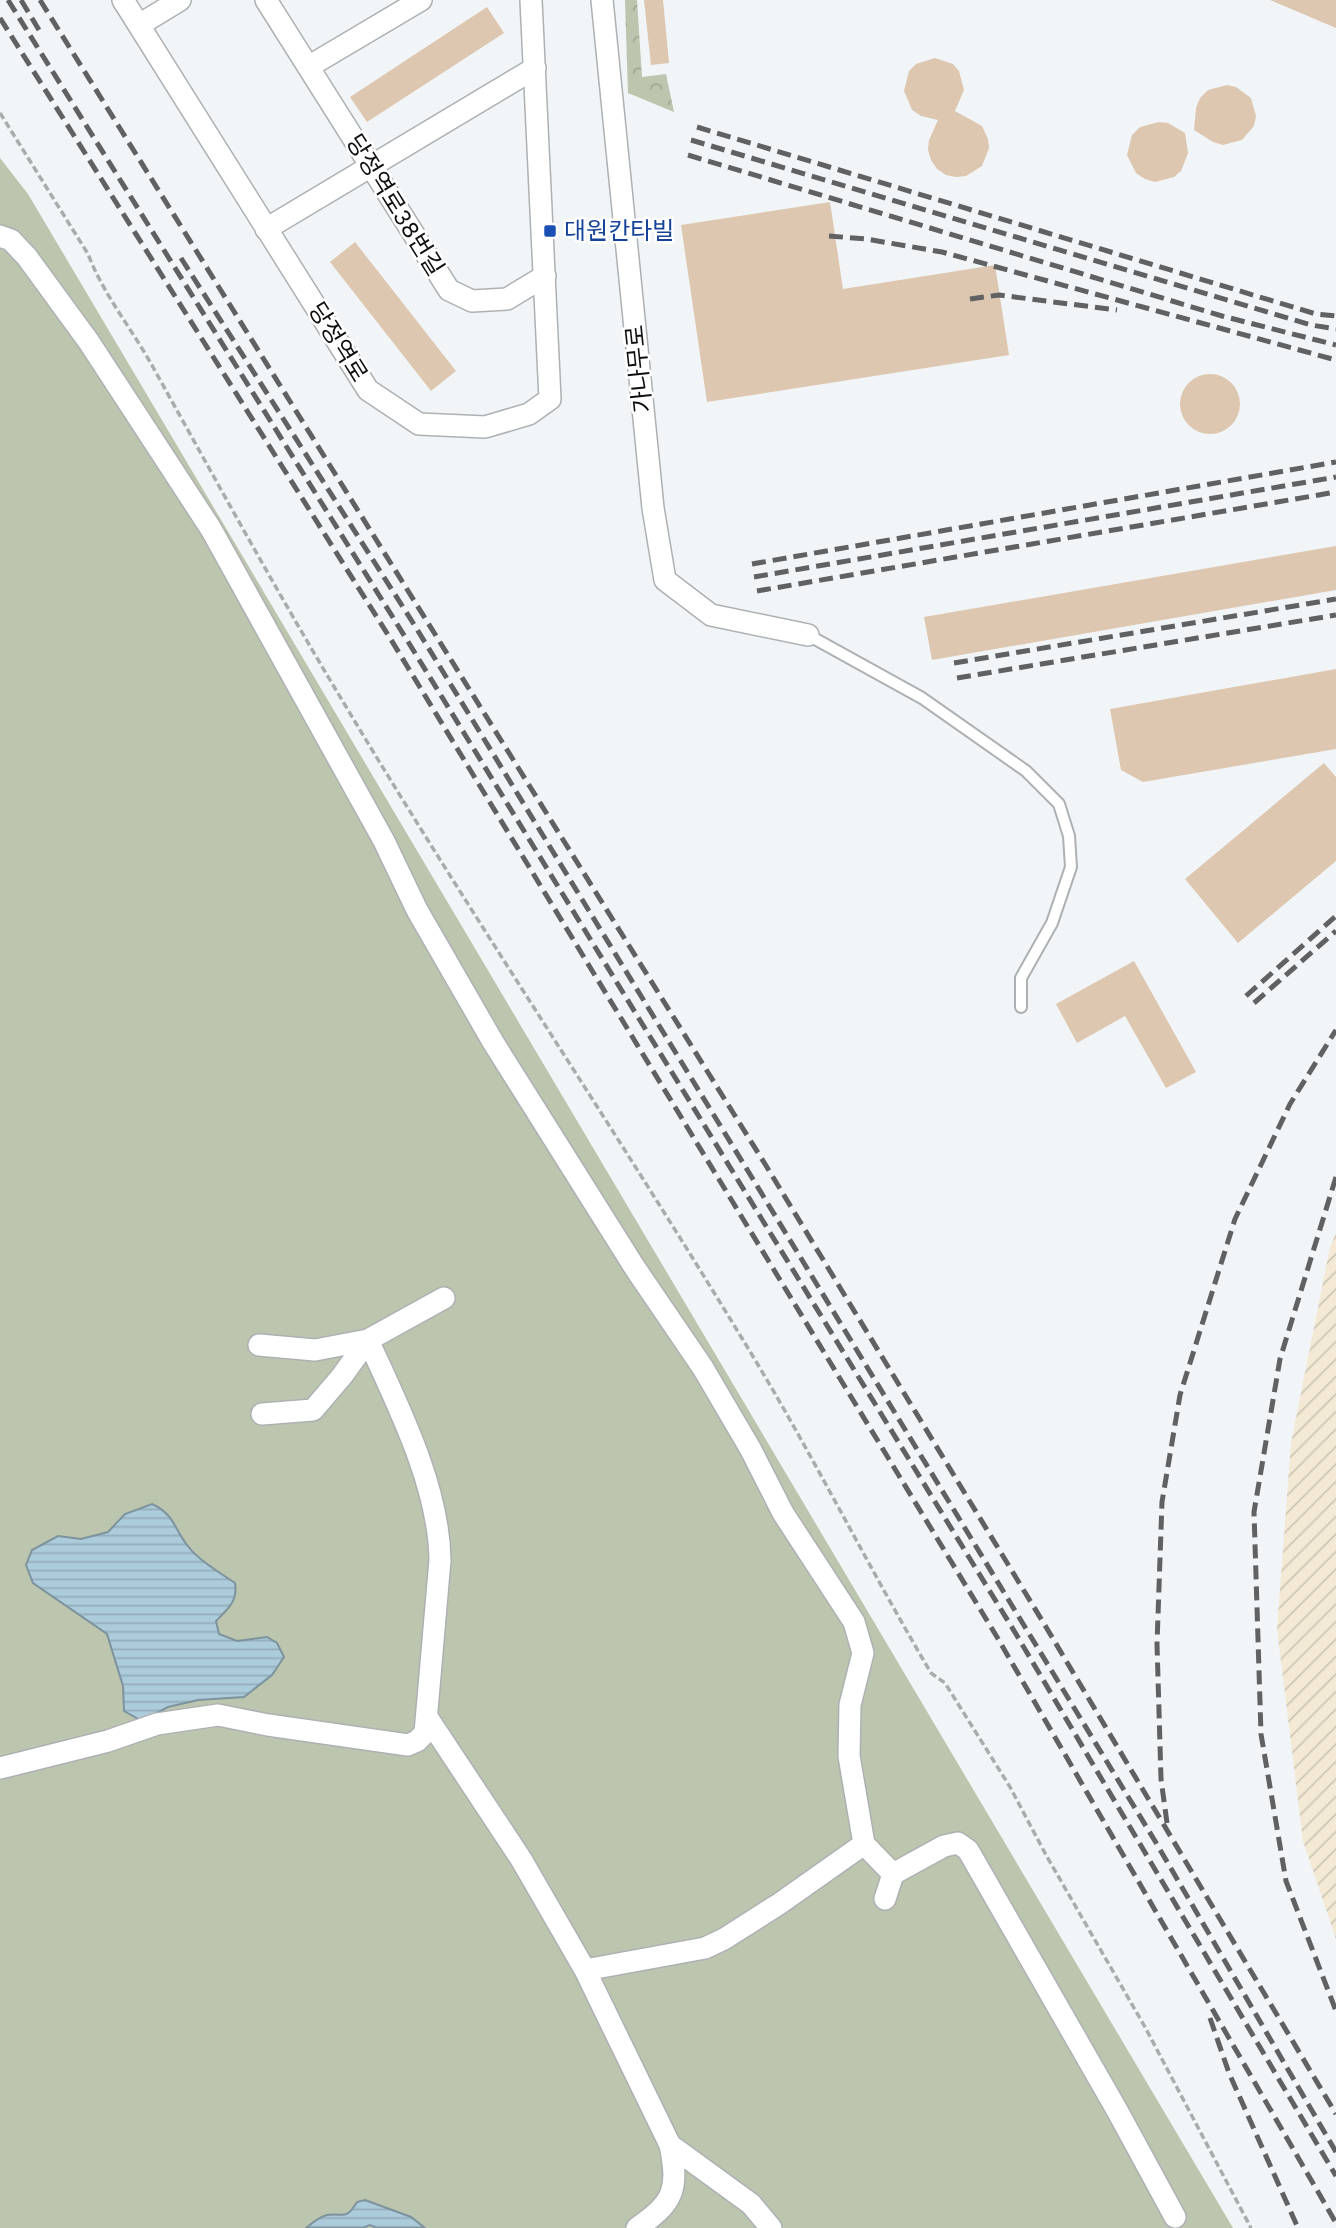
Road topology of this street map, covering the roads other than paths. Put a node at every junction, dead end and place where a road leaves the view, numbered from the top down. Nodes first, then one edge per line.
1 (123, 0) edge
2 (180, 0) edge
3 (266, 0) edge
4 (421, 0) edge
5 (531, 0) edge
6 (602, 0) edge
7 (139, 25) junction
8 (308, 67) junction
9 (535, 68) junction
10 (371, 166) junction
11 (266, 229) junction
12 (0, 236) edge
13 (545, 276) junction
14 (808, 635) joint
15 (1021, 1007) dead end
16 (444, 1298) dead end
17 (368, 1340) junction
18 (259, 1345) dead end
19 (262, 1414) dead end
20 (427, 1717) junction
21 (0, 1768) edge
22 (864, 1844) junction
23 (893, 1874) junction
24 (885, 1899) dead end
25 (585, 1970) junction
26 (670, 2146) junction
27 (1175, 2217) dead end
28 (637, 2228) edge
29 (771, 2228) edge

1 - 7 street, 당정역로
2 - 7 street
3 - 8 street, 당정역로38번길
4 - 8 street
5 - 9 street, 당정역로
6 - 14 street, 가나무로
7 - 11 street, 당정역로
8 - 10 street, 당정역로38번길
9 - 10 street
9 - 13 street, 당정역로
10 - 11 street
10 - 13 street, 당정역로38번길
11 - 13 street, 당정역로
12 - 22 street
14 - 15 lane
16 - 17 street
17 - 18 street
17 - 19 street
17 - 20 street
20 - 21 street
20 - 25 street
22 - 23 street
22 - 25 street
23 - 24 street
23 - 27 street
25 - 26 street
26 - 28 street
26 - 29 street

